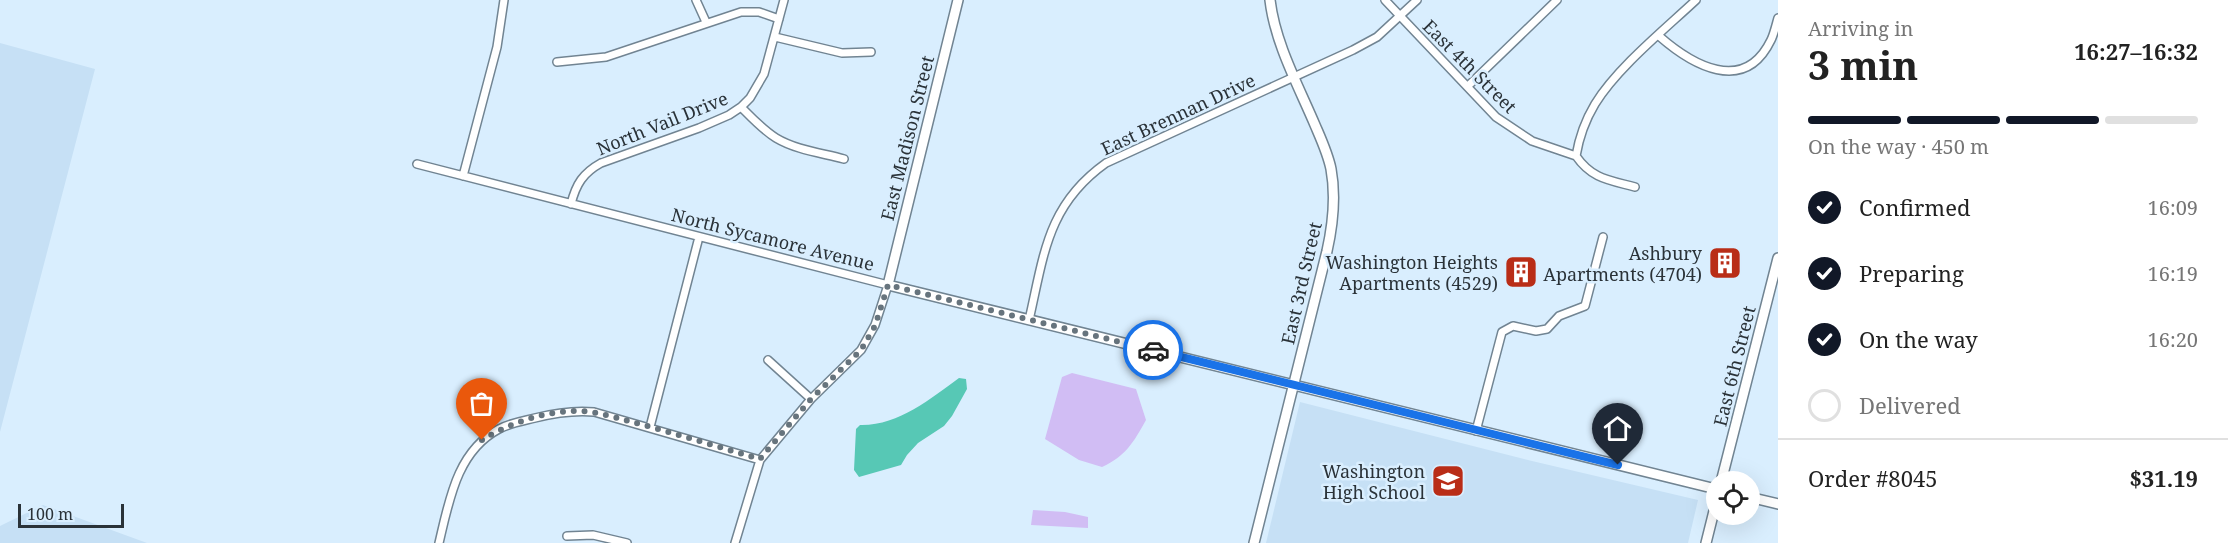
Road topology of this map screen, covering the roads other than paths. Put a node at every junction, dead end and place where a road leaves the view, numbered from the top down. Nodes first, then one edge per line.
1 (504, 0) edge
2 (696, 0) edge
3 (784, 0) edge
4 (958, 0) edge
5 (1270, 0) edge
6 (1385, 0) edge
7 (1417, 0) edge
8 (1557, 0) edge
9 (1696, 0) edge
10 (1400, 17) junction
11 (1778, 18) edge
12 (779, 19) junction
13 (706, 22) junction
14 (1659, 36) junction
15 (775, 37) junction
16 (871, 52) dead end
17 (557, 62) dead end
18 (1294, 76) junction
19 (1468, 86) junction
20 (741, 107) junction
21 (1576, 156) junction
22 (844, 159) dead end
23 (417, 164) dead end
24 (463, 176) junction
25 (1635, 187) dead end
26 (571, 204) junction
27 (699, 237) junction
28 (1603, 237) dead end
29 (1778, 258) edge
30 (888, 285) junction
31 (1029, 320) junction
32 (768, 360) dead end
33 (1294, 384) junction
34 (811, 399) junction
35 (650, 427) junction
36 (1476, 431) junction
37 (760, 459) junction
38 (1724, 471) edge
39 (1706, 487) edge
40 (1760, 500) edge
41 (1778, 504) edge
42 (1710, 525) edge
43 (567, 536) dead end
44 (439, 543) edge
45 (627, 543) edge
46 (735, 543) edge
47 (1254, 543) edge
48 (1706, 543) edge

1 - 24 street
2 - 13 street
3 - 12 street, North Vail Drive
4 - 30 main road, East Madison Street
5 - 18 main road, East 3rd Street
6 - 10 street, East 4th Street
7 - 10 street, East Brennan Drive
8 - 19 street
9 - 14 street
10 - 18 street, East Brennan Drive
10 - 19 street, East 4th Street
11 - 14 street
12 - 13 street
12 - 15 street, North Vail Drive
13 - 17 street
14 - 21 street
15 - 16 street
15 - 20 street, North Vail Drive
18 - 31 street, East Brennan Drive
18 - 33 main road, East 3rd Street
19 - 21 street, East 4th Street
20 - 22 street
20 - 26 street, North Vail Drive
21 - 25 street
23 - 24 street, North Sycamore Avenue
24 - 26 street, North Sycamore Avenue
26 - 27 street, North Sycamore Avenue
27 - 30 street, North Sycamore Avenue
27 - 35 street
28 - 36 street
29 - 38 main road, East 6th Street
30 - 31 main road, North Sycamore Avenue
30 - 34 street
31 - 33 main road, North Sycamore Avenue
32 - 34 street
33 - 36 main road, North Sycamore Avenue
33 - 47 main road, East 3rd Street
34 - 37 street
35 - 37 street
35 - 44 street
36 - 39 main road, North Sycamore Avenue
37 - 46 street
40 - 41 main road
42 - 48 main road
43 - 45 street

